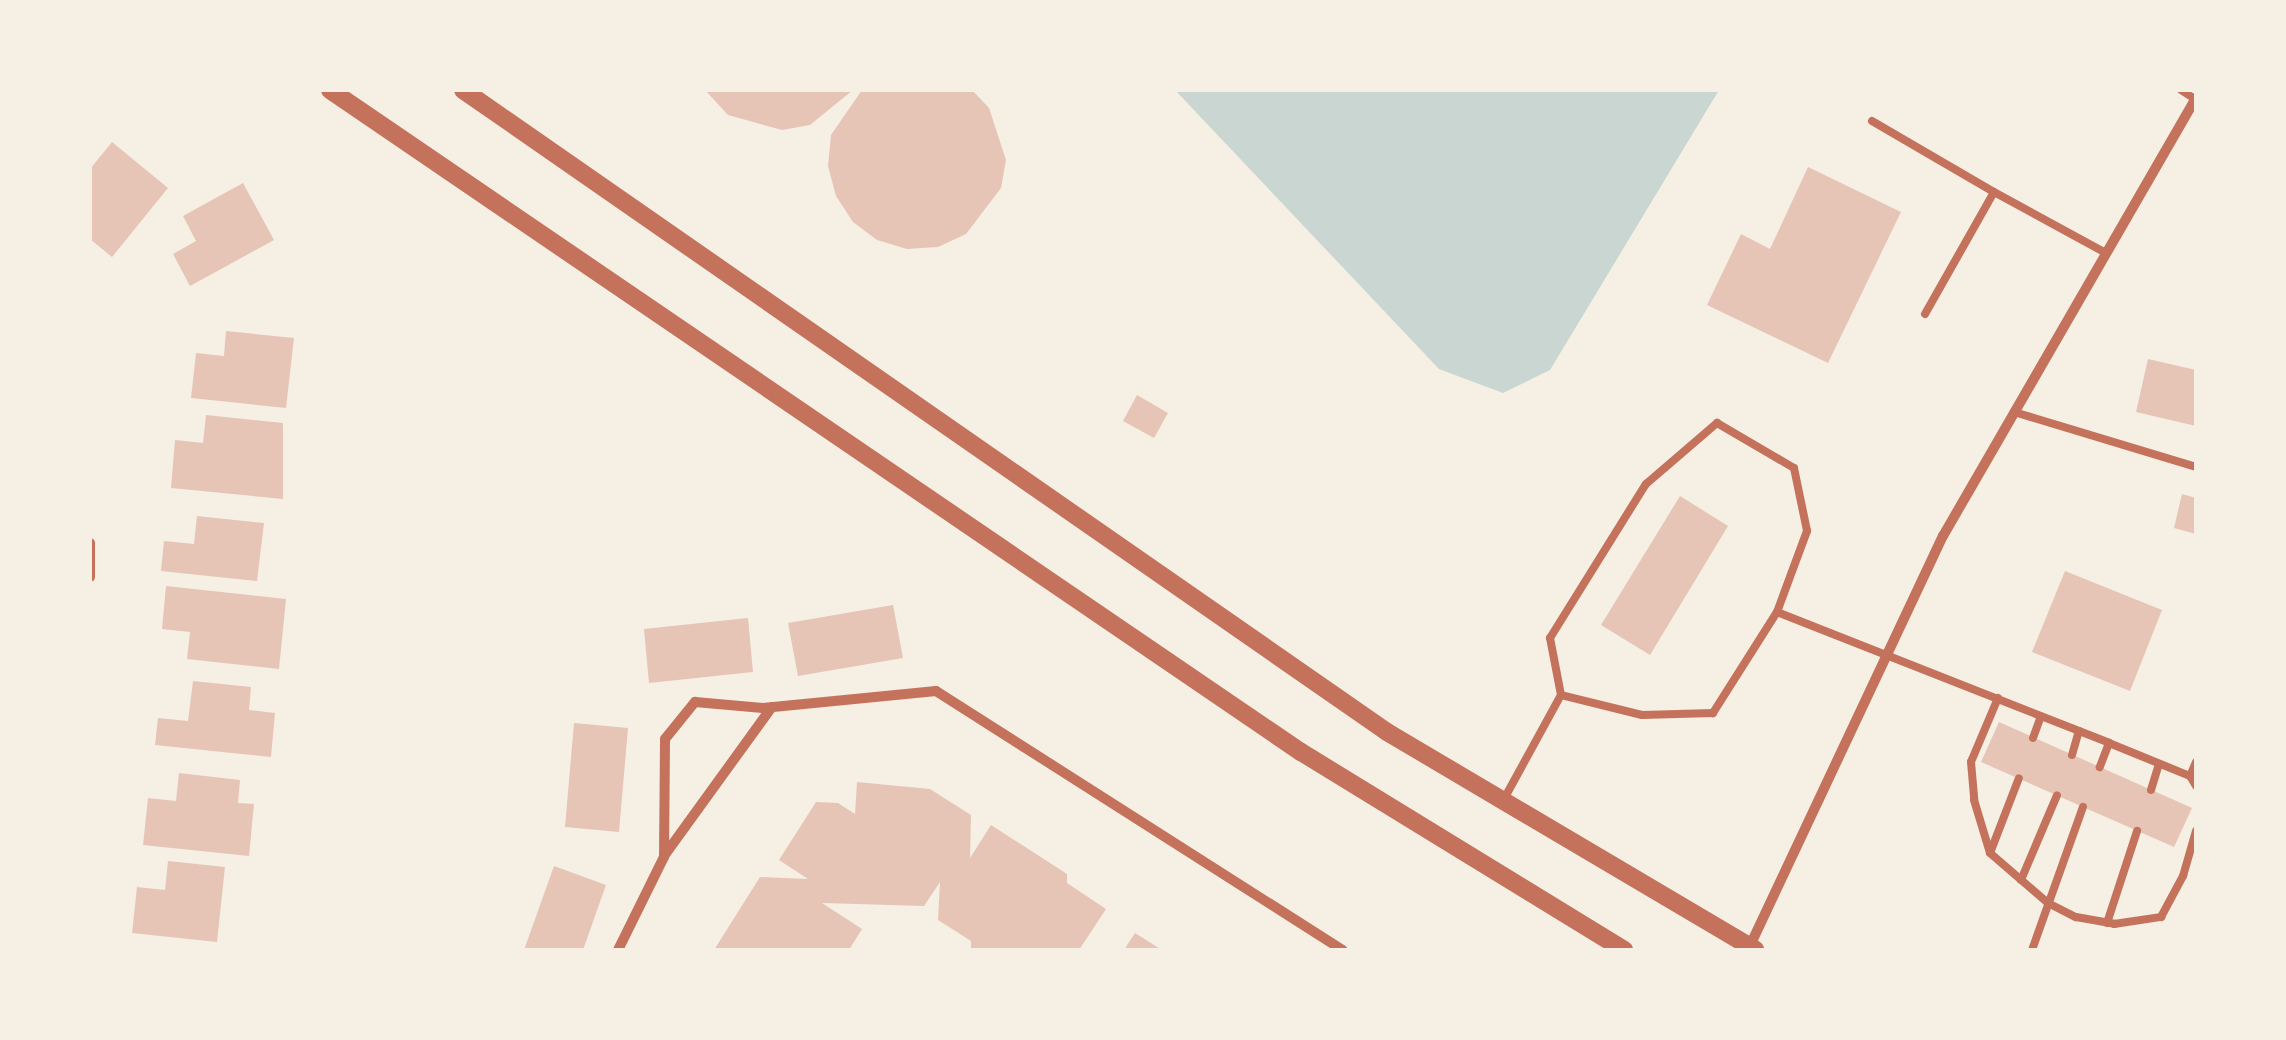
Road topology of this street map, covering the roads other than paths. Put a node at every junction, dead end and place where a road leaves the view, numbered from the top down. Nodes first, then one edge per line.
1 (330, 90) edge
2 (463, 90) edge
3 (2180, 90) edge
4 (2196, 98) edge
5 (1872, 121) dead end
6 (1994, 192) junction
7 (2106, 254) junction
8 (1925, 314) dead end
9 (2014, 412) junction
10 (2196, 467) edge
11 (90, 543) edge
12 (90, 578) edge
13 (1777, 612) junction
14 (1888, 653) junction
15 (1561, 696) junction
16 (1998, 698) junction
17 (772, 708) junction
18 (2040, 716) junction
19 (2079, 731) junction
20 (2034, 738) dead end
21 (2109, 744) junction
22 (2072, 755) dead end
23 (2196, 762) edge
24 (2160, 764) junction
25 (2100, 767) dead end
26 (2190, 776) junction
27 (2019, 778) dead end
28 (2196, 786) edge
29 (2152, 790) dead end
30 (2056, 796) dead end
31 (1502, 802) junction
32 (2083, 807) dead end
33 (2137, 831) dead end
34 (2196, 831) edge
35 (1990, 853) junction
36 (664, 857) junction
37 (2022, 880) junction
38 (2048, 902) junction
39 (2107, 923) junction
40 (1749, 949) edge
41 (618, 950) edge
42 (1343, 950) edge
43 (1624, 950) edge
44 (2032, 950) edge

1 - 43 street
2 - 31 street
3 - 4 lane
4 - 7 street
5 - 6 lane
6 - 7 lane
6 - 8 lane
7 - 9 street
9 - 10 lane
9 - 14 street
11 - 12 street
13 - 14 lane
13 - 15 lane
13 - 15 lane
14 - 16 lane
14 - 40 street
15 - 31 lane
16 - 18 lane
16 - 35 lane
17 - 36 street
17 - 36 street
17 - 42 street
18 - 19 lane
18 - 20 lane
19 - 21 lane
19 - 22 lane
21 - 24 lane
21 - 25 lane
23 - 26 lane
24 - 26 lane
24 - 29 lane
26 - 28 lane
27 - 35 lane
30 - 37 lane
31 - 40 street
32 - 38 lane
33 - 39 lane
34 - 39 lane
35 - 37 lane
36 - 41 street
37 - 38 lane
38 - 39 lane
38 - 44 lane

